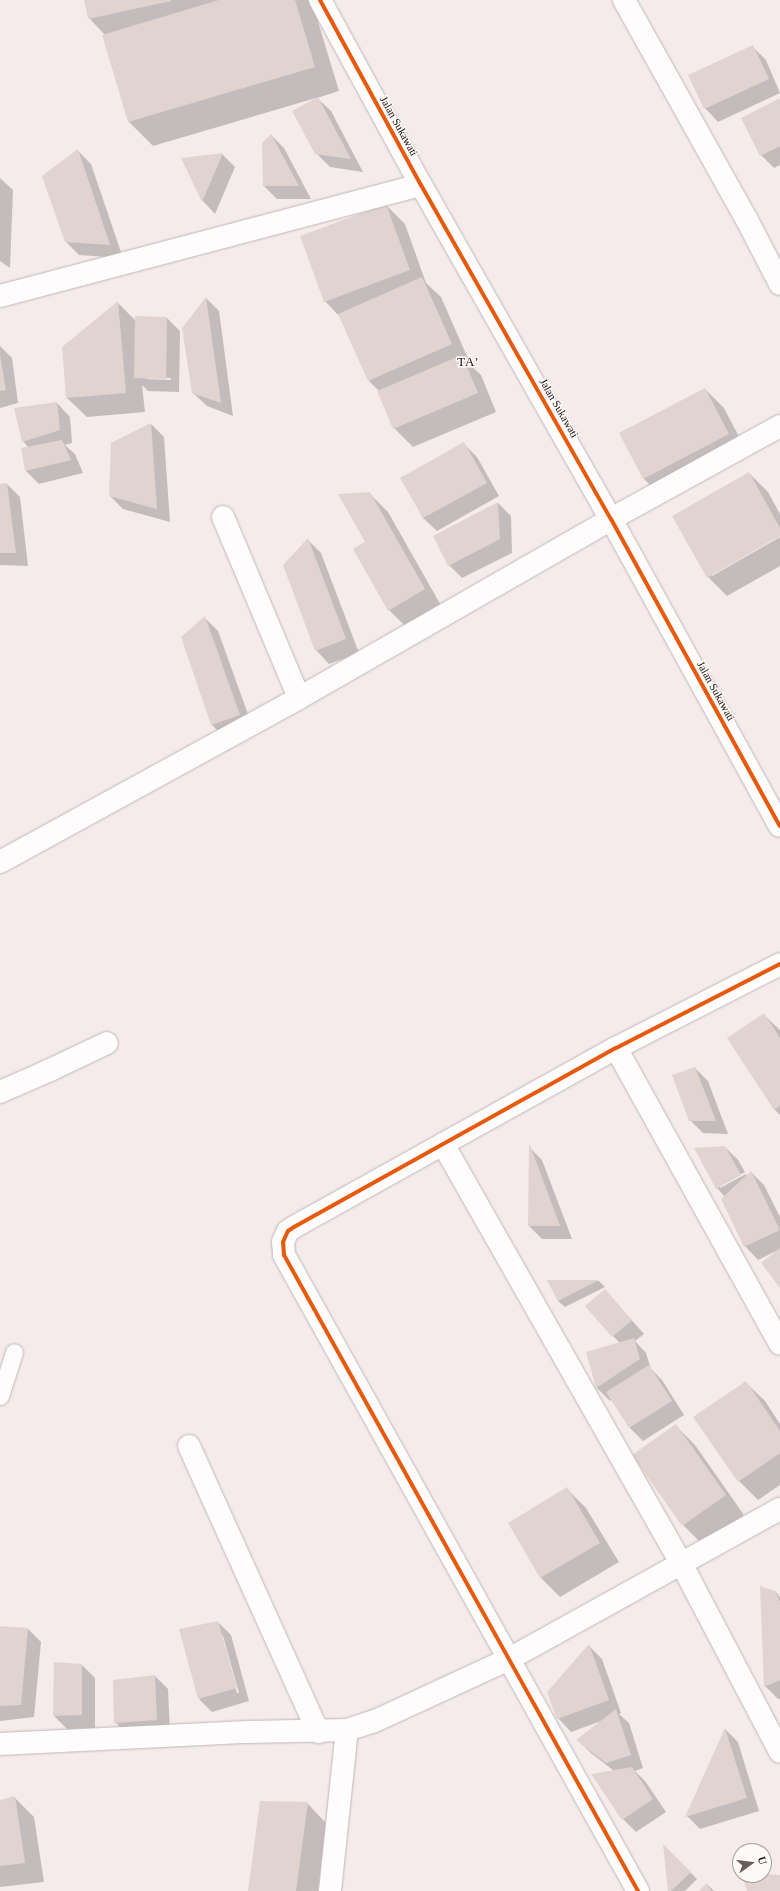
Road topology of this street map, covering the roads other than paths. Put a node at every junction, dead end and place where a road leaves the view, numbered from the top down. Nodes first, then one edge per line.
1 (320, 0) edge
2 (624, 0) edge
3 (421, 185) junction
4 (780, 284) edge
5 (0, 296) edge
6 (780, 426) edge
7 (223, 517) dead end
8 (611, 519) junction
9 (299, 698) junction
10 (780, 826) edge
11 (0, 862) edge
12 (780, 964) edge
13 (107, 1043) dead end
14 (616, 1048) junction
15 (0, 1092) edge
16 (443, 1144) junction
17 (780, 1344) edge
18 (14, 1352) dead end
19 (0, 1396) edge
20 (188, 1446) dead end
21 (780, 1509) edge
22 (682, 1565) junction
23 (509, 1659) junction
24 (347, 1730) junction
25 (318, 1732) junction
26 (0, 1744) edge
27 (780, 1752) edge
28 (330, 1891) edge
29 (638, 1891) edge

1 - 3 street, Jalan Sukawati
2 - 4 street
3 - 5 street
3 - 8 street, Jalan Sukawati
6 - 8 street
7 - 9 street
8 - 9 street
8 - 10 street, Jalan Sukawati
9 - 11 street
12 - 14 street
13 - 15 street
14 - 16 street
14 - 17 street
16 - 22 street
16 - 23 street
18 - 19 lane
20 - 25 street
21 - 22 street
22 - 23 street
22 - 27 street
23 - 24 street
23 - 29 street
24 - 25 street
24 - 28 street
25 - 26 street

